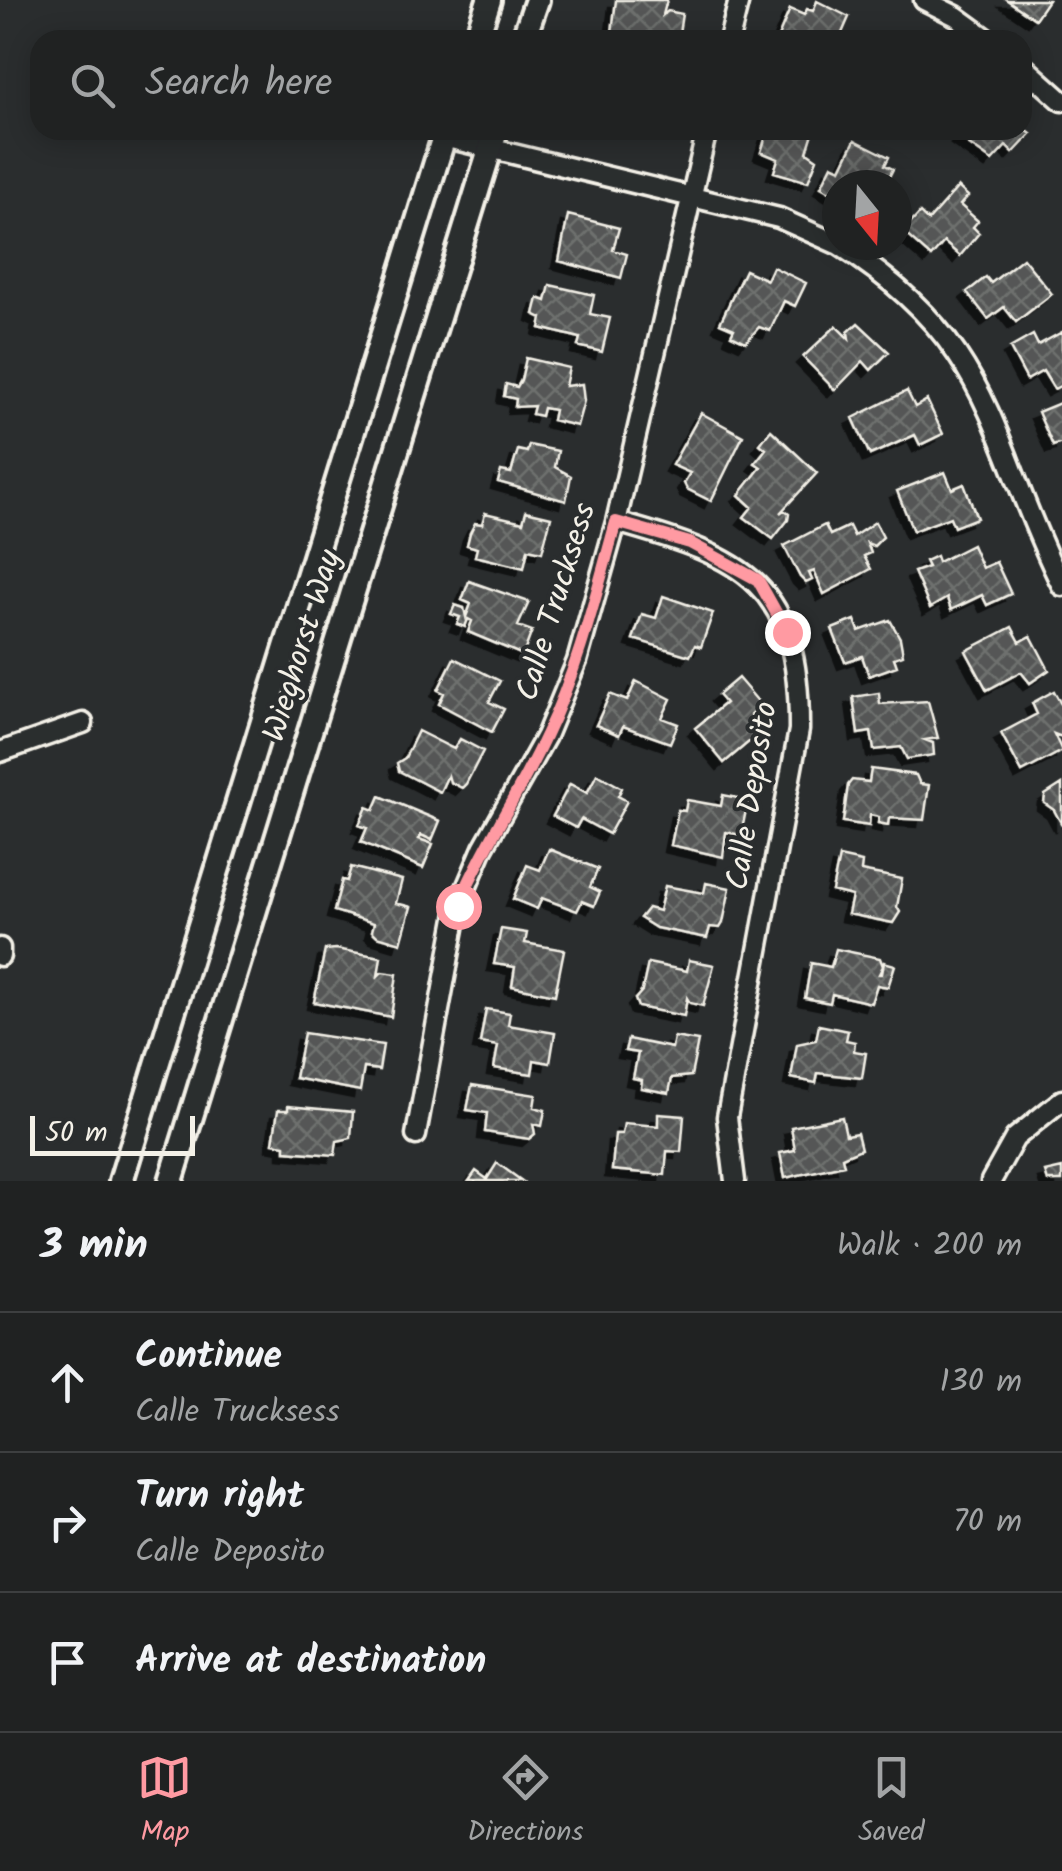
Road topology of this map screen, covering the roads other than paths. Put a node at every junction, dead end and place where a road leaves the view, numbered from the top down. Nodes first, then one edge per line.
1 (489, 0) edge
2 (536, 0) edge
3 (739, 0) edge
4 (924, 0) edge
5 (479, 30) edge
6 (526, 30) edge
7 (732, 30) edge
8 (973, 30) edge
9 (1032, 73) edge
10 (1062, 101) edge
11 (443, 140) edge
12 (493, 140) edge
13 (705, 140) edge
14 (691, 197) junction
15 (822, 237) edge
16 (860, 260) edge
17 (616, 522) junction
18 (1062, 586) edge
19 (83, 724) dead end
20 (0, 752) edge
21 (0, 948) edge
22 (0, 956) edge
23 (1062, 1100) edge
24 (416, 1136) dead end
25 (121, 1181) edge
26 (171, 1181) edge
27 (735, 1181) edge
28 (991, 1181) edge

1 - 5 street
2 - 6 street
3 - 7 street
4 - 8 street
9 - 10 street
11 - 25 street, Wieghorst Way
12 - 14 street
12 - 26 street, Wieghorst Way
13 - 14 street, Calle Trucksess
14 - 15 street
14 - 17 street, Calle Trucksess
16 - 18 street
17 - 24 street, Calle Trucksess
17 - 27 street, Calle Deposito
19 - 20 street
21 - 22 street
23 - 28 street

